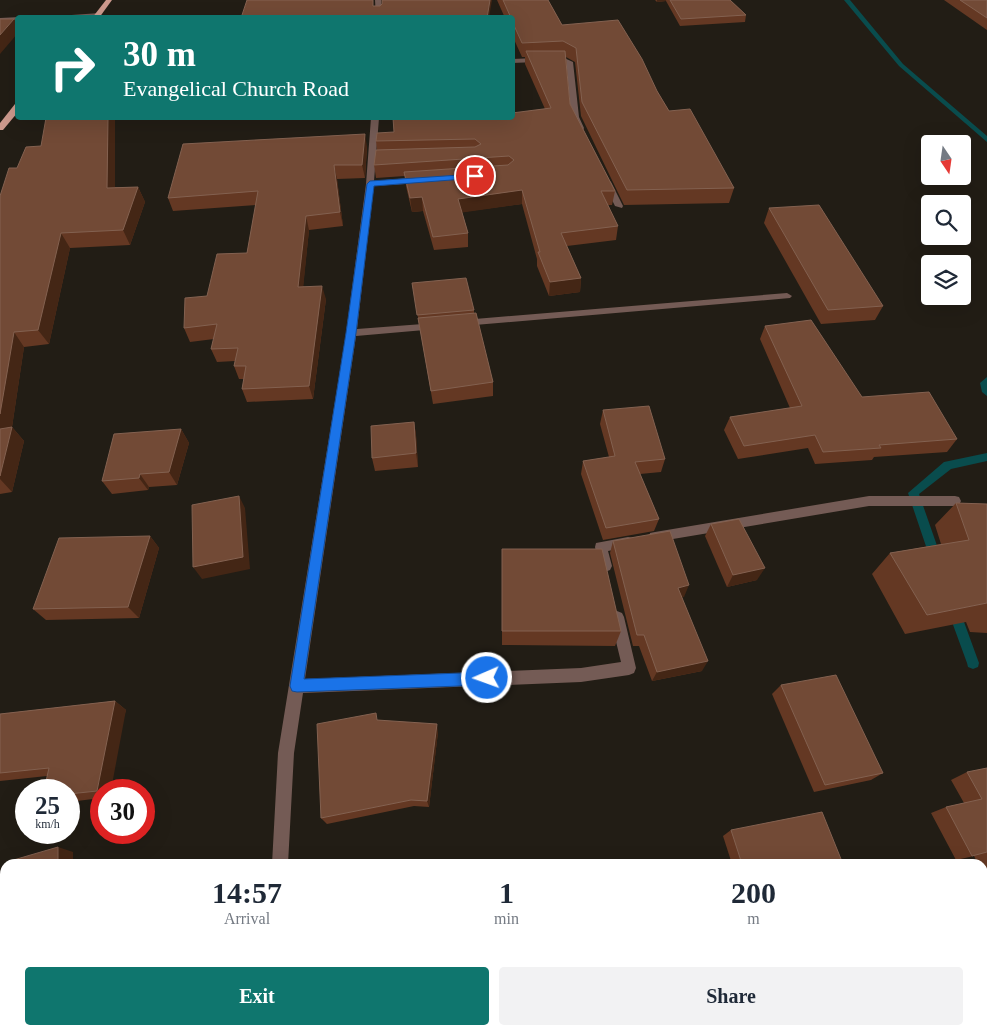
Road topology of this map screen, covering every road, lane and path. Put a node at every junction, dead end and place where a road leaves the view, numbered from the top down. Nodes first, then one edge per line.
1 (108, 0) edge
2 (378, 0) edge
3 (97, 15) edge
4 (379, 15) edge
5 (15, 18) edge
6 (0, 20) edge
7 (515, 61) edge
8 (15, 110) edge
9 (375, 120) edge
10 (0, 128) edge
11 (584, 135) edge
12 (601, 170) edge
13 (426, 179) edge
14 (370, 184) junction
15 (619, 206) dead end
16 (787, 296) dead end
17 (351, 333) junction
18 (955, 501) edge
19 (607, 575) edge
20 (614, 603) edge
21 (297, 686) junction
22 (280, 859) edge

1 - 3 main road
2 - 4 street
5 - 6 street
7 - 11 street
8 - 10 main road
9 - 14 street
12 - 15 street
13 - 14 street
14 - 17 street
16 - 17 street
17 - 21 street
18 - 19 street
20 - 21 street
21 - 22 street

